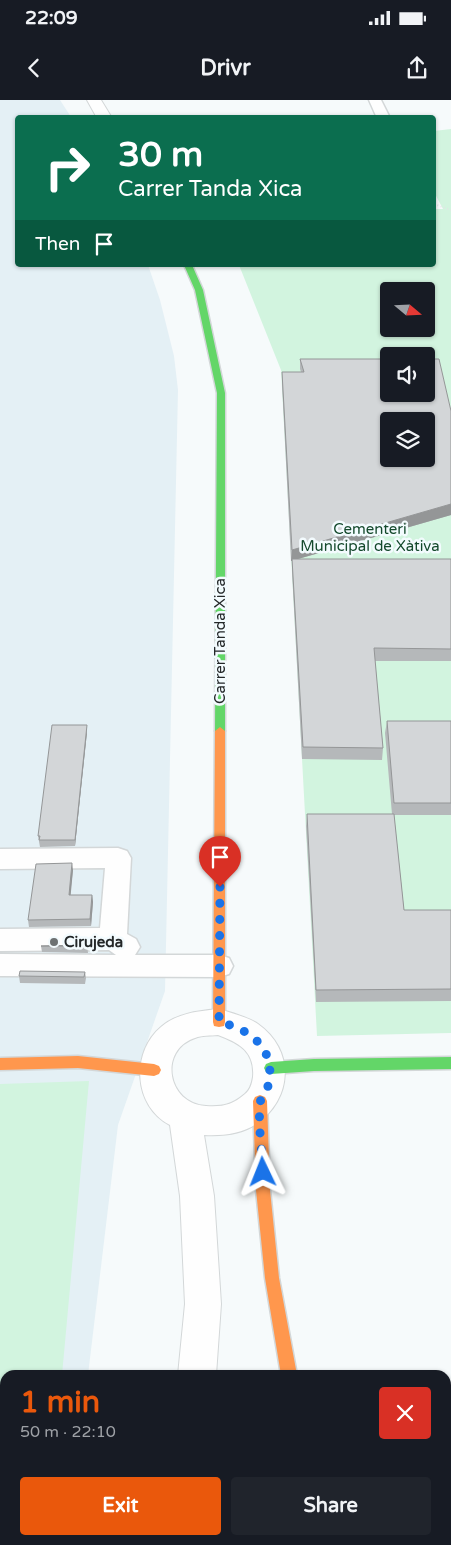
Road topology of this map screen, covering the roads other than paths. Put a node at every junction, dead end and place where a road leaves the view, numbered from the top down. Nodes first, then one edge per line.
1 (94, 100) edge
2 (375, 100) edge
3 (103, 115) edge
4 (382, 115) edge
5 (189, 267) edge
6 (0, 859) edge
7 (113, 939) junction
8 (0, 940) edge
9 (0, 966) edge
10 (156, 966) junction
11 (219, 966) junction
12 (219, 1022) junction
13 (451, 1063) edge
14 (0, 1064) edge
15 (271, 1068) junction
16 (154, 1070) junction
17 (260, 1101) junction
18 (185, 1117) junction
19 (197, 1370) edge
20 (288, 1370) edge

1 - 3 street
2 - 4 lane
5 - 11 street, Carrer Tanda Xica
6 - 7 lane
7 - 8 lane
7 - 10 lane
9 - 10 lane
10 - 11 lane
11 - 12 street, Carrer Tanda Xica
12 - 15 street
12 - 16 street
13 - 15 street
14 - 16 street
15 - 17 street
16 - 18 street
17 - 18 street
17 - 20 street
18 - 19 street

